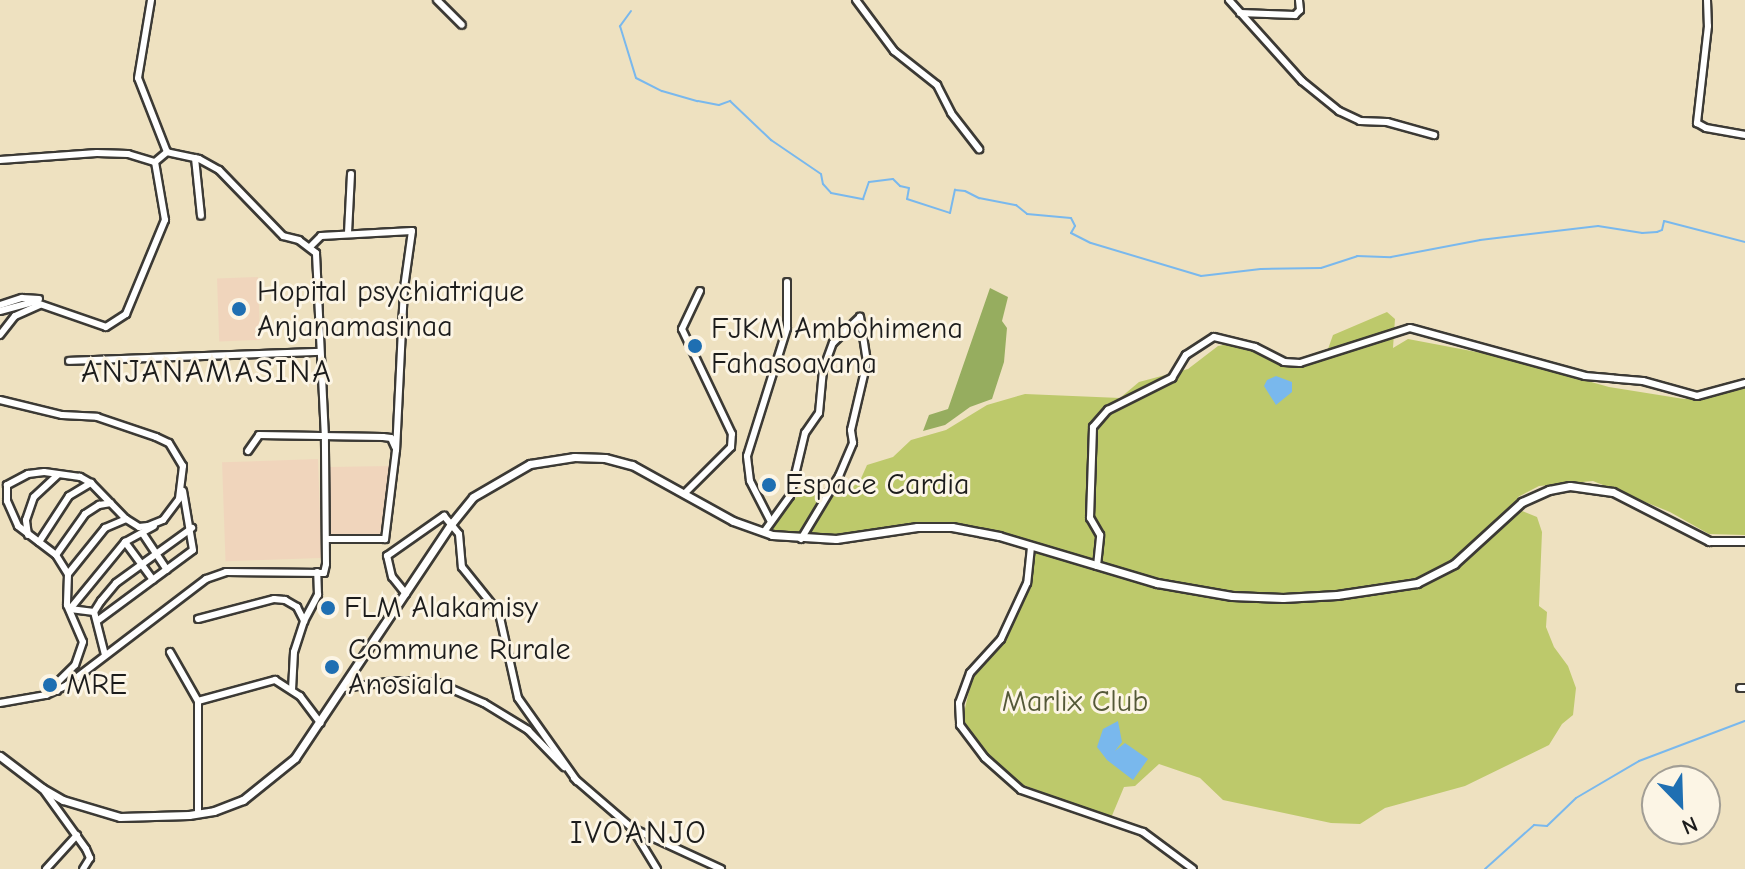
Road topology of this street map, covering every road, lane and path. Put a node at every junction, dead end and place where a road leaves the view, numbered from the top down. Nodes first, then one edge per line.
1 (151, 0) edge
2 (437, 0) edge
3 (856, 0) edge
4 (1229, 0) edge
5 (1299, 0) edge
6 (1707, 0) edge
7 (1240, 13) junction
8 (462, 25) dead end
9 (1434, 135) dead end
10 (1745, 135) edge
11 (979, 149) dead end
12 (167, 152) junction
13 (195, 158) junction
14 (0, 160) edge
15 (155, 162) junction
16 (351, 174) dead end
17 (201, 216) dead end
18 (348, 233) junction
19 (311, 246) junction
20 (787, 282) dead end
21 (700, 291) dead end
22 (47, 304) junction
23 (0, 308) edge
24 (0, 335) edge
25 (319, 352) junction
26 (69, 361) dead end
27 (1745, 383) edge
28 (0, 402) edge
29 (325, 438) junction
30 (396, 450) junction
31 (248, 451) dead end
32 (58, 475) junction
33 (91, 483) junction
34 (183, 491) junction
35 (685, 493) junction
36 (111, 503) junction
37 (126, 519) junction
38 (163, 520) junction
39 (770, 520) junction
40 (452, 523) junction
41 (192, 528) junction
42 (764, 532) junction
43 (143, 534) junction
44 (28, 535) junction
45 (327, 539) junction
46 (801, 539) junction
47 (1745, 541) edge
48 (39, 542) junction
49 (125, 542) junction
50 (1031, 547) junction
51 (157, 553) junction
52 (56, 555) junction
53 (142, 564) junction
54 (1097, 566) junction
55 (104, 567) junction
56 (167, 570) junction
57 (317, 572) junction
58 (68, 574) junction
59 (153, 580) junction
60 (116, 583) junction
61 (406, 594) junction
62 (70, 609) junction
63 (94, 612) junction
64 (198, 619) dead end
65 (97, 621) junction
66 (304, 621) junction
67 (170, 652) dead end
68 (105, 655) junction
69 (343, 688) junction
70 (292, 690) junction
71 (57, 691) junction
72 (198, 701) junction
73 (0, 703) edge
74 (320, 723) junction
75 (0, 756) edge
76 (577, 781) junction
77 (42, 788) junction
78 (198, 814) junction
79 (632, 828) junction
80 (77, 835) junction
81 (90, 858) junction
82 (46, 869) edge
83 (83, 869) edge
84 (94, 869) edge
85 (657, 869) edge
86 (721, 869) edge
87 (1193, 869) edge

1 - 12 street
2 - 8 street
3 - 11 street
4 - 7 street
5 - 7 street
6 - 10 street
7 - 9 street
12 - 13 street
12 - 15 street
13 - 17 street
13 - 19 street
14 - 15 street
15 - 22 street
16 - 18 street
18 - 19 street
18 - 30 street
19 - 25 street
20 - 39 street
21 - 35 street
22 - 23 street
22 - 24 street
25 - 26 street
25 - 29 street
27 - 54 street
28 - 34 street
29 - 30 street
29 - 31 street
29 - 45 street
30 - 45 street
32 - 33 street
32 - 44 street
32 - 44 street
33 - 36 street
33 - 48 street
34 - 38 street
34 - 41 street
35 - 40 main road
35 - 42 main road
36 - 37 street
36 - 52 street
37 - 38 street
37 - 58 street
38 - 43 street
39 - 42 street
39 - 46 street
40 - 61 main road
40 - 61 street
40 - 76 street
41 - 51 street
41 - 56 street
42 - 46 main road
43 - 49 street
43 - 51 street
44 - 48 street
45 - 57 street
46 - 50 main road
47 - 54 main road
48 - 52 street
49 - 53 street
49 - 55 street
50 - 54 main road
50 - 87 street
51 - 53 street
51 - 56 street
52 - 58 street
53 - 59 street
53 - 60 street
55 - 60 street
55 - 62 street
56 - 59 street
57 - 66 street
57 - 68 street
58 - 62 street
59 - 65 street
60 - 63 street
61 - 69 main road
62 - 63 street
62 - 71 street
63 - 65 street
64 - 66 street
65 - 68 street
66 - 70 street
67 - 72 street
68 - 71 street
69 - 74 main road
69 - 76 street
70 - 72 street
70 - 74 street
71 - 73 street
72 - 78 street
74 - 78 main road
75 - 77 main road
76 - 79 street
77 - 78 main road
77 - 80 street
79 - 85 street
79 - 86 street
80 - 81 street
80 - 82 street
81 - 83 street
81 - 84 street

